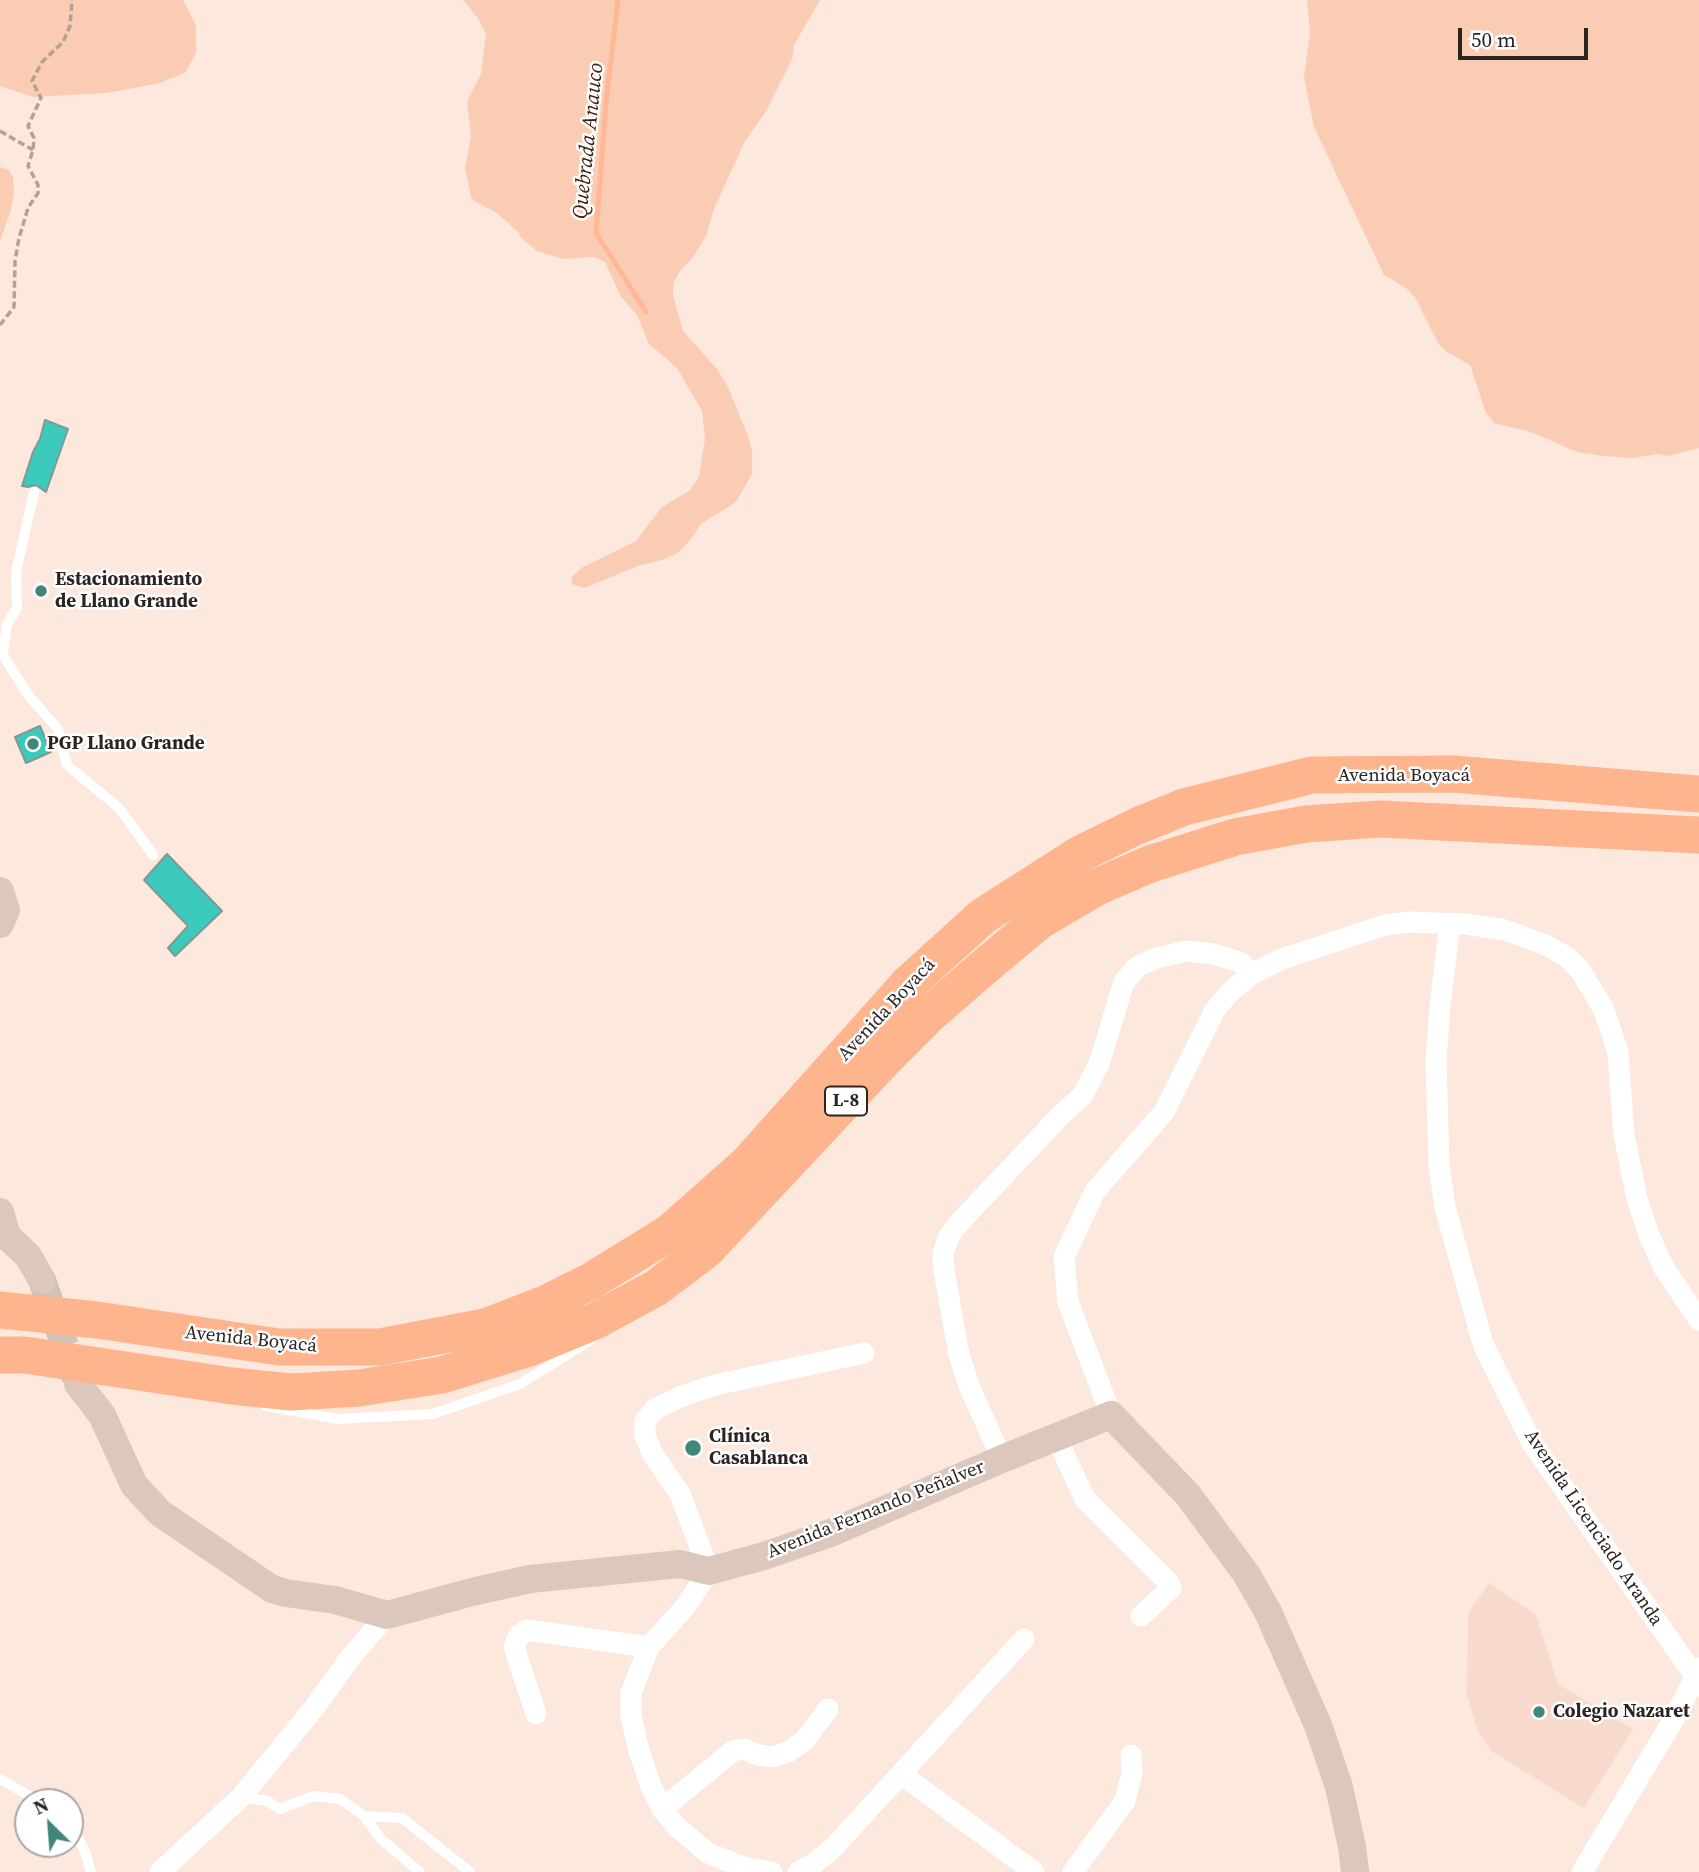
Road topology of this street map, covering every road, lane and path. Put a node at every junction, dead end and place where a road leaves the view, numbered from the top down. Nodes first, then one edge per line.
1 (72, 0) edge
2 (0, 131) edge
3 (33, 150) junction
4 (0, 325) edge
5 (34, 492) dead end
6 (1, 651) edge
7 (1699, 794) edge
8 (1699, 835) edge
9 (152, 855) dead end
10 (0, 891) edge
11 (1450, 923) junction
12 (0, 924) edge
13 (1252, 974) junction
14 (0, 1212) edge
15 (42, 1280) tunnel mouth
16 (656, 1288) junction
17 (0, 1310) edge
18 (1699, 1320) edge
19 (610, 1327) dead end
20 (599, 1334) dead end
21 (864, 1353) dead end
22 (0, 1355) edge
23 (211, 1383) junction
24 (78, 1384) tunnel mouth
25 (246, 1398) dead end
26 (257, 1403) dead end
27 (1111, 1415) junction
28 (1056, 1437) junction
29 (1002, 1459) junction
30 (709, 1571) junction
31 (387, 1615) junction
32 (1141, 1616) dead end
33 (1024, 1639) dead end
34 (649, 1647) junction
35 (1698, 1677) edge
36 (828, 1709) dead end
37 (536, 1714) dead end
38 (1131, 1755) dead end
39 (901, 1774) junction
40 (0, 1779) edge
41 (16, 1788) edge
42 (241, 1797) junction
43 (662, 1809) junction
44 (365, 1816) junction
45 (84, 1850) edge
46 (91, 1872) edge
47 (160, 1872) edge
48 (420, 1872) edge
49 (470, 1872) edge
50 (772, 1872) edge
51 (798, 1872) edge
52 (1034, 1872) edge
53 (1073, 1872) edge
54 (1355, 1872) edge
55 (1581, 1872) edge

1 - 3 path
2 - 3 path
3 - 4 path
5 - 6 lane
6 - 9 lane
7 - 17 highway, Avenida Boyacá / L-8
8 - 16 highway, Avenida Boyacá / L-8
10 - 12 main road
11 - 13 street
11 - 18 street
11 - 35 street, Avenida Licenciado Aranda
13 - 27 street
13 - 29 street
14 - 15 main road
16 - 19 lane
16 - 23 highway, Avenida Boyacá / L-8
20 - 26 lane
21 - 30 street
22 - 23 highway, Avenida Boyacá / L-8
23 - 25 lane
24 - 31 main road
27 - 28 main road, Avenida Fernando Peñalver
27 - 54 main road
28 - 29 main road, Avenida Fernando Peñalver
28 - 32 street
29 - 30 main road, Avenida Fernando Peñalver
30 - 31 main road, Avenida Fernando Peñalver
30 - 34 street
31 - 42 street
33 - 39 street
34 - 37 street
34 - 43 street
35 - 55 street
36 - 43 street
38 - 53 street
39 - 51 street
39 - 52 street
40 - 41 lane
42 - 44 lane
42 - 47 street
43 - 50 street
44 - 48 lane
44 - 49 lane
45 - 46 lane

